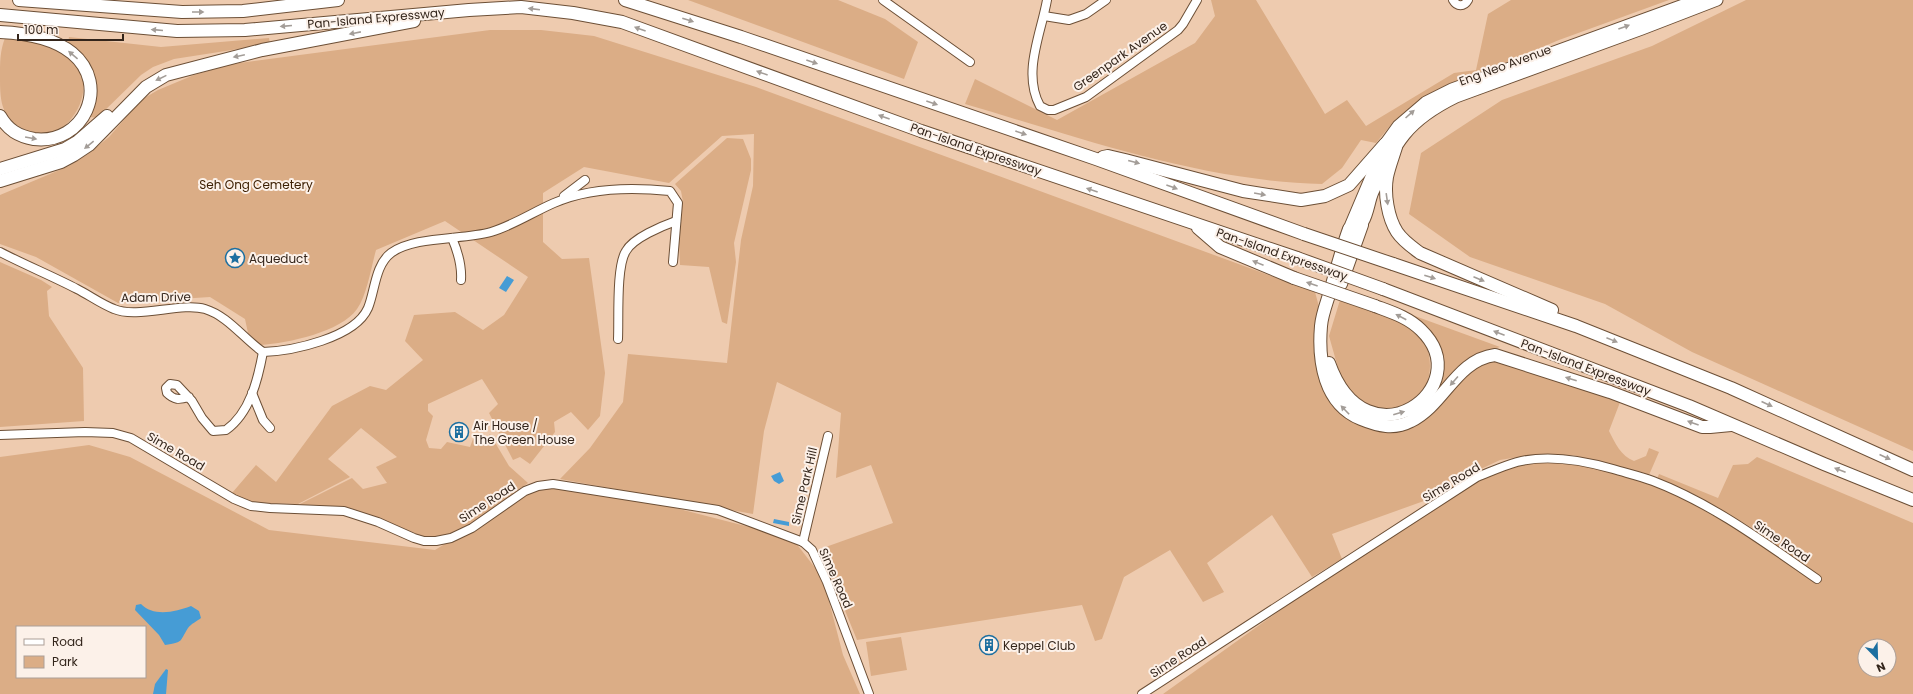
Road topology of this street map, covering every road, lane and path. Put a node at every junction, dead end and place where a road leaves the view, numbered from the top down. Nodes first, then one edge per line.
1 (19, 0) edge
2 (338, 0) edge
3 (625, 0) edge
4 (883, 0) edge
5 (1047, 0) edge
6 (1106, 0) edge
7 (1197, 0) edge
8 (1453, 0) edge
9 (1468, 0) edge
10 (1697, 0) edge
11 (1717, 0) edge
12 (433, 13) junction
13 (0, 15) edge
14 (1044, 16) junction
15 (0, 32) edge
16 (970, 62) dead end
17 (146, 88) junction
18 (0, 116) edge
19 (1390, 145) junction
20 (1096, 159) junction
21 (0, 169) edge
22 (585, 180) dead end
23 (0, 181) edge
24 (553, 204) junction
25 (676, 221) junction
26 (1362, 224) junction
27 (1195, 225) junction
28 (1349, 229) junction
29 (452, 238) junction
30 (0, 252) edge
31 (673, 262) dead end
32 (461, 280) dead end
33 (1576, 326) junction
34 (618, 339) dead end
35 (263, 352) junction
36 (252, 393) junction
37 (189, 397) dead end
38 (1731, 425) junction
39 (270, 428) dead end
40 (0, 435) edge
41 (9, 436) junction
42 (828, 436) dead end
43 (0, 440) edge
44 (1913, 470) edge
45 (1913, 500) edge
46 (803, 542) junction
47 (1817, 579) dead end
48 (869, 694) edge
49 (1142, 694) edge

1 -> 2 highway, Pan-Island Expressway
3 -> 20 highway
4 - 16 street
5 - 14 street
6 - 14 street
7 - 14 street, Greenpark Avenue
8 - 9 street
19 -> 10 main road, Eng Neo Avenue
11 - 19 main road, Eng Neo Avenue
12 -> 13 highway, Pan-Island Expressway
12 -> 17 highway
27 -> 12 highway, Pan-Island Expressway
18 -> 15 highway
17 - 21 highway
17 -> 23 highway
20 -> 19 highway
19 - 26 main road, Eng Neo Avenue
19 - 28 main road, Eng Neo Avenue
19 -> 33 highway
20 -> 33 highway, bridge
22 - 24 street
24 - 25 street
24 - 29 street
25 - 31 street
25 - 34 street
26 -> 27 highway, bridge
26 - 28 main road
38 -> 27 highway, Pan-Island Expressway, bridge
38 -> 28 highway
29 - 32 street
29 - 35 street
30 - 35 street, Adam Drive
33 -> 44 highway
35 - 36 street
36 - 37 street
36 - 39 street
45 -> 38 highway, Pan-Island Expressway
40 - 41 street, Sime Road
41 - 43 street, Sime Road
41 - 46 street, Sime Road
42 - 46 street, Sime Park Hill
46 - 48 street, Sime Road
47 - 49 street, Sime Road

